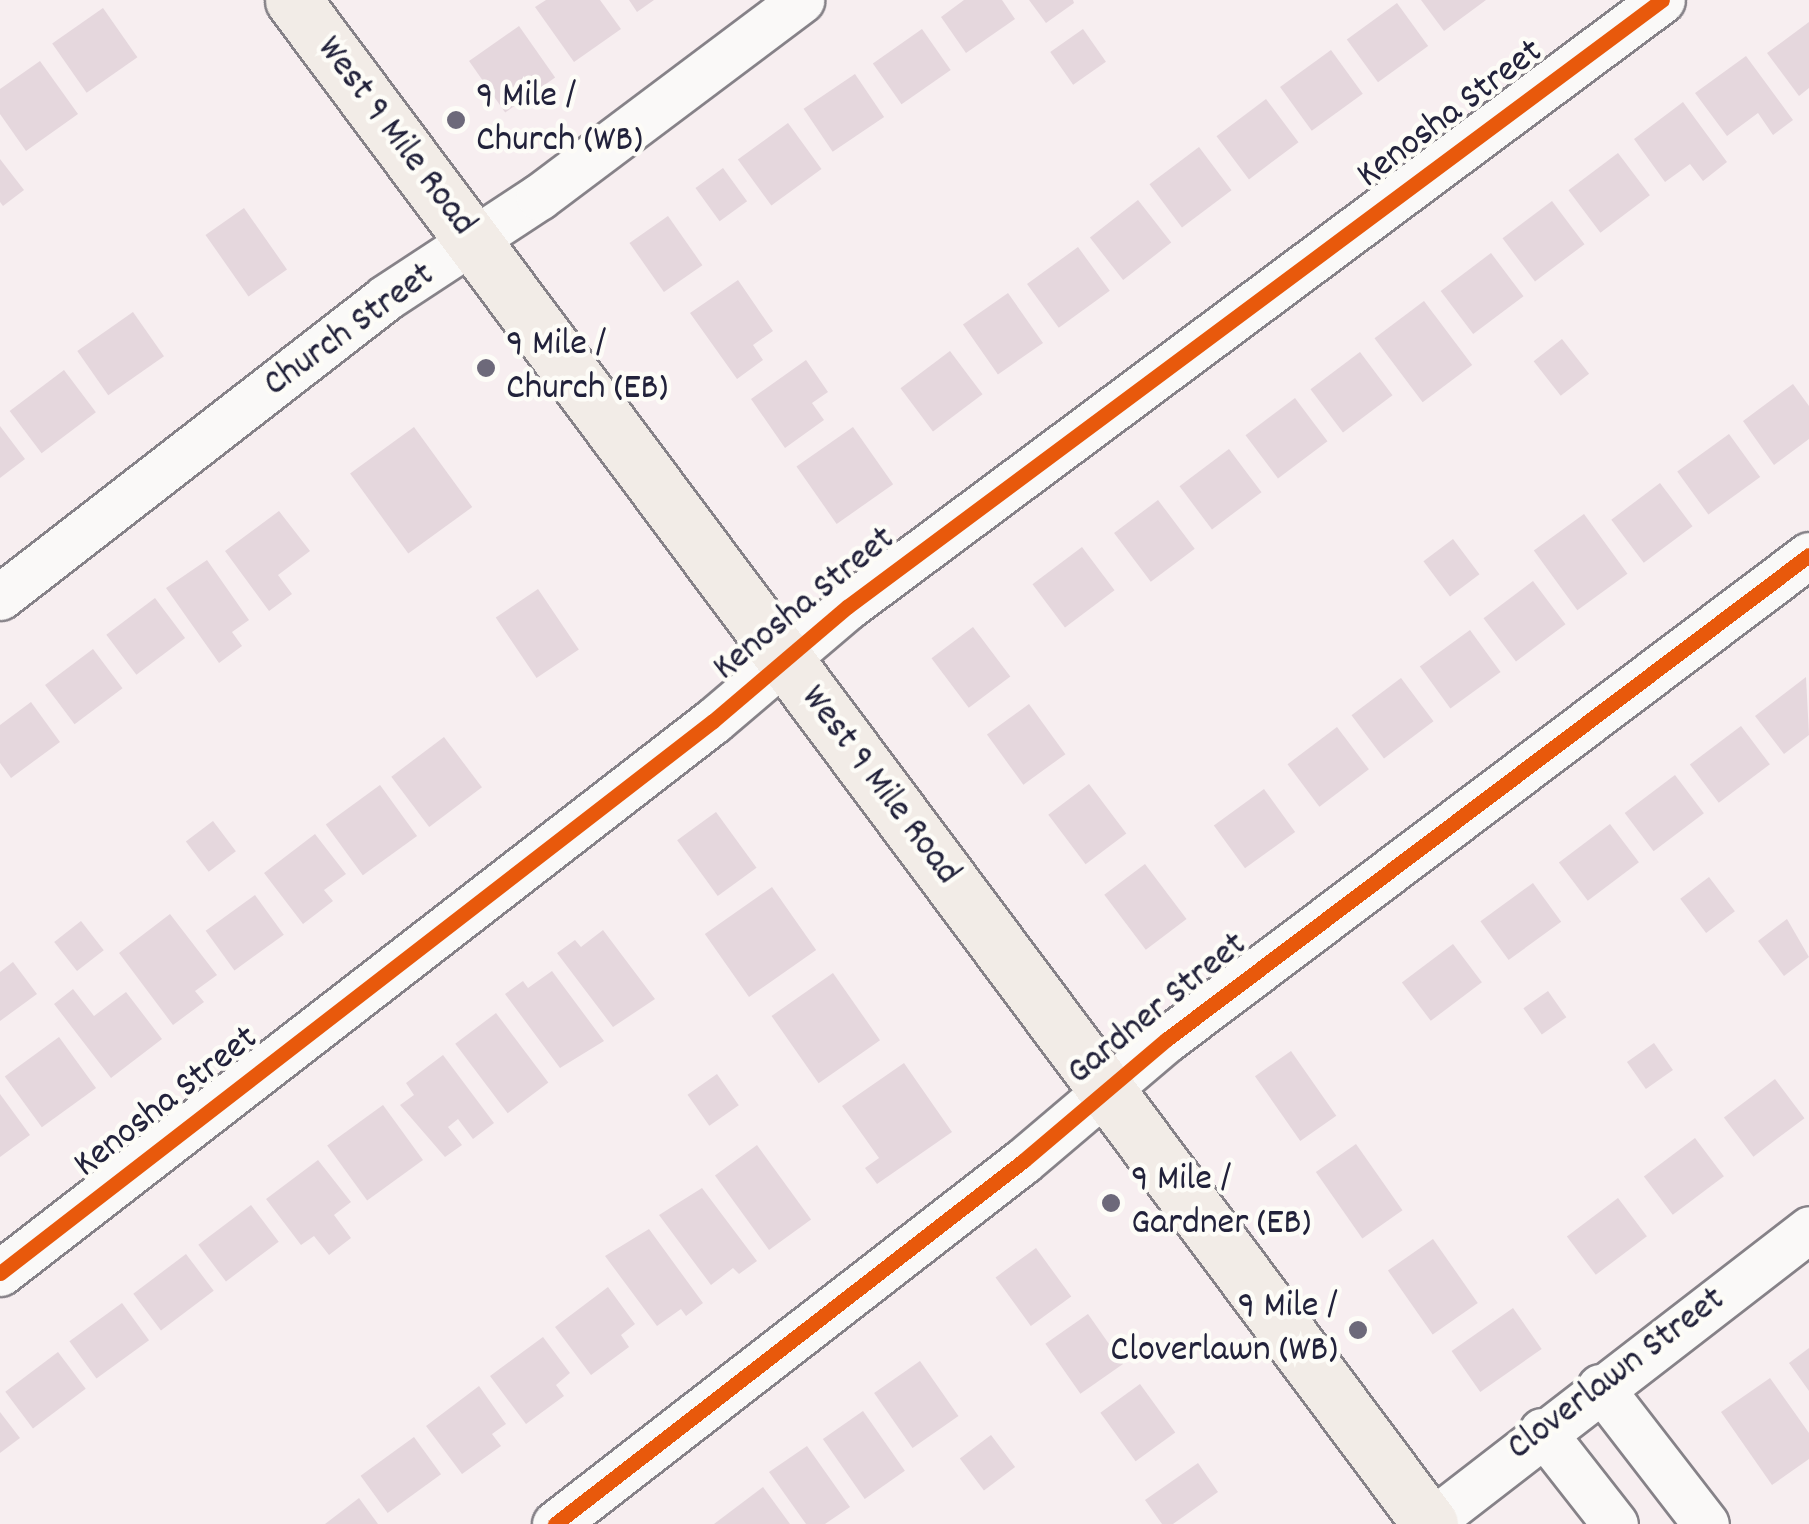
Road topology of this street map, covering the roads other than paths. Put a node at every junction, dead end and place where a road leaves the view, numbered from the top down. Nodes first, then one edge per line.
1 (292, 0) edge
2 (801, 0) edge
3 (1662, 0) edge
4 (474, 244) junction
5 (1809, 556) edge
6 (0, 596) edge
7 (787, 663) junction
8 (1108, 1094) junction
9 (1809, 1230) edge
10 (0, 1274) edge
11 (1600, 1387) junction
12 (1542, 1430) junction
13 (555, 1524) edge
14 (1429, 1524) edge
15 (1614, 1524) edge
16 (1706, 1524) edge

1 - 4 main road, West 9 Mile Road
2 - 4 street, Church Street
3 - 7 street, Kenosha Street
4 - 6 street, Church Street
4 - 7 main road, West 9 Mile Road
5 - 8 street, Gardner Street
7 - 8 main road, West 9 Mile Road
7 - 10 street, Kenosha Street
8 - 13 street, Gardner Street
8 - 14 main road, West 9 Mile Road
9 - 11 street, Cloverlawn Street
11 - 12 street, Cloverlawn Street
11 - 16 street
12 - 14 street, Cloverlawn Street
12 - 15 street

